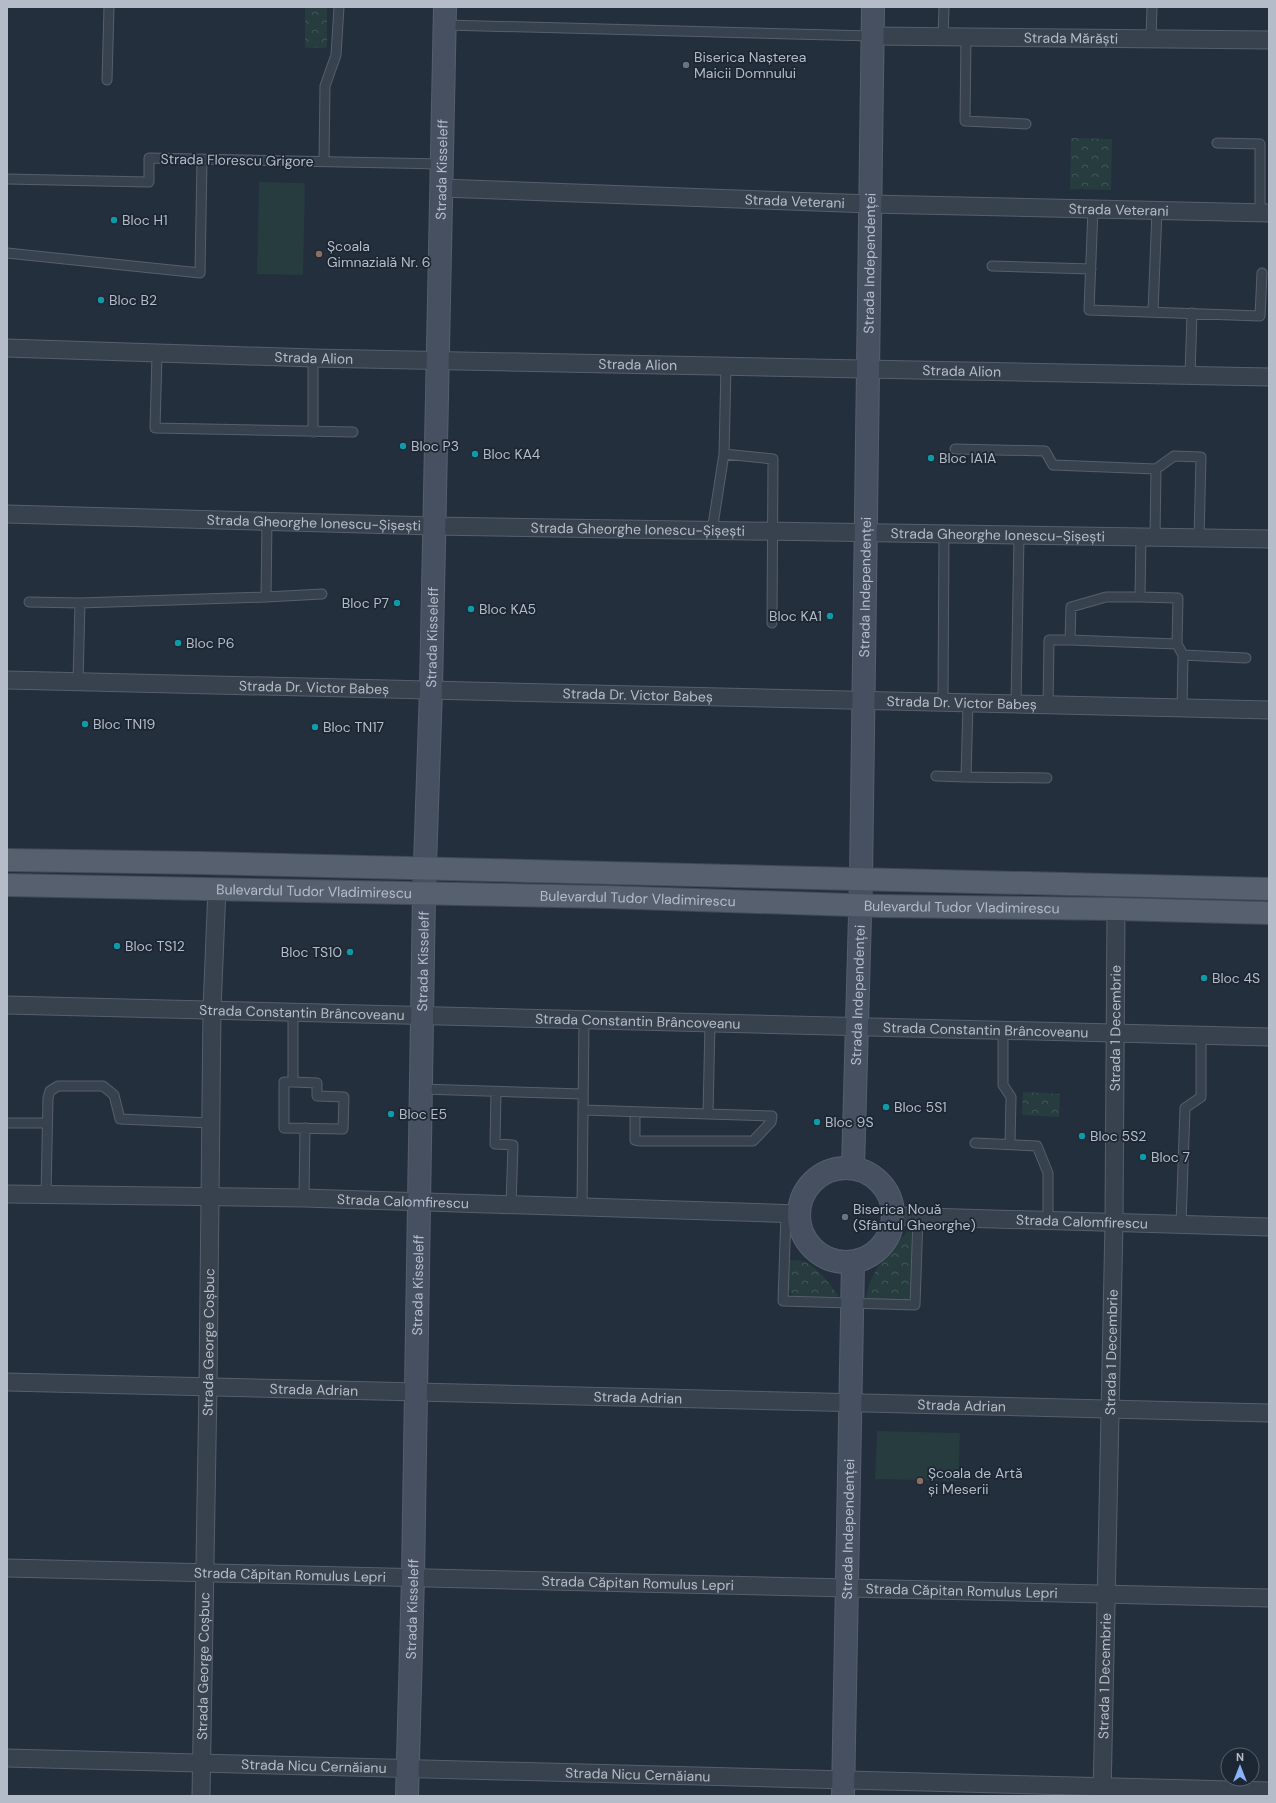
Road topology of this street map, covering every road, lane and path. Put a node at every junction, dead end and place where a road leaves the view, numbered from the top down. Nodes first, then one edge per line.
1 (109, 7) edge
2 (339, 7) edge
3 (873, 7) edge
4 (944, 7) edge
5 (1152, 7) edge
6 (445, 16) edge
7 (872, 36) junction
8 (944, 37) junction
9 (966, 37) junction
10 (1151, 39) junction
11 (1269, 40) edge
12 (107, 80) dead end
13 (1026, 124) dead end
14 (1217, 143) dead end
15 (202, 160) junction
16 (324, 161) junction
17 (442, 164) junction
18 (7, 179) edge
19 (441, 188) junction
20 (871, 204) junction
21 (1093, 209) junction
22 (1157, 210) junction
23 (1265, 213) edge
24 (7, 253) edge
25 (992, 266) dead end
26 (1091, 269) junction
27 (1262, 273) dead end
28 (1153, 312) junction
29 (1192, 313) junction
30 (7, 348) edge
31 (157, 354) junction
32 (313, 358) junction
33 (438, 361) junction
34 (726, 366) junction
35 (868, 368) junction
36 (1190, 376) junction
37 (1269, 377) edge
38 (313, 432) junction
39 (353, 432) dead end
40 (955, 449) dead end
41 (724, 454) junction
42 (1156, 470) junction
43 (7, 514) edge
44 (267, 521) junction
45 (434, 526) junction
46 (712, 531) junction
47 (773, 532) junction
48 (866, 533) junction
49 (944, 534) junction
50 (1019, 536) junction
51 (1148, 537) junction
52 (1199, 538) junction
53 (1269, 539) edge
54 (322, 594) dead end
55 (266, 597) junction
56 (1140, 597) junction
57 (29, 602) dead end
58 (80, 603) junction
59 (772, 623) dead end
60 (1070, 640) junction
61 (1177, 644) junction
62 (1183, 656) junction
63 (1246, 658) dead end
64 (7, 680) edge
65 (78, 682) junction
66 (431, 689) junction
67 (863, 700) junction
68 (943, 702) junction
69 (968, 703) junction
70 (1016, 703) junction
71 (1048, 705) junction
72 (1182, 708) junction
73 (1269, 710) edge
74 (936, 776) dead end
75 (966, 777) junction
76 (1047, 778) dead end
77 (7, 860) edge
78 (426, 869) junction
79 (861, 879) junction
80 (7, 885) edge
81 (217, 888) junction
82 (1269, 889) edge
83 (424, 894) junction
84 (860, 905) junction
85 (1116, 909) junction
86 (1269, 913) edge
87 (7, 1005) edge
88 (212, 1009) junction
89 (293, 1011) junction
90 (423, 1015) junction
91 (584, 1019) junction
92 (710, 1023) junction
93 (856, 1027) junction
94 (1003, 1030) junction
95 (1115, 1033) junction
96 (1201, 1035) junction
97 (1269, 1037) edge
98 (293, 1082) junction
99 (421, 1090) junction
100 (496, 1092) junction
101 (583, 1094) junction
102 (583, 1110) junction
103 (635, 1112) junction
104 (708, 1114) junction
105 (7, 1123) edge
106 (47, 1123) junction
107 (211, 1123) junction
108 (305, 1128) junction
109 (975, 1143) dead end
110 (1010, 1144) junction
111 (853, 1168) junction
112 (7, 1194) edge
113 (46, 1195) junction
114 (210, 1196) junction
115 (304, 1198) junction
116 (418, 1202) junction
117 (511, 1205) junction
118 (582, 1207) junction
119 (792, 1214) junction
120 (894, 1216) junction
121 (918, 1217) junction
122 (1048, 1221) junction
123 (1114, 1223) junction
124 (1181, 1224) junction
125 (1269, 1227) edge
126 (853, 1262) junction
127 (852, 1304) junction
128 (7, 1382) edge
129 (208, 1386) junction
130 (415, 1392) junction
131 (849, 1404) junction
132 (1110, 1409) junction
133 (1269, 1413) edge
134 (7, 1568) edge
135 (204, 1574) junction
136 (412, 1577) junction
137 (846, 1588) junction
138 (1106, 1594) junction
139 (1269, 1598) edge
140 (7, 1758) edge
141 (202, 1762) junction
142 (407, 1768) junction
143 (843, 1788) edge
144 (1102, 1791) edge
145 (1269, 1791) edge
146 (201, 1796) edge
147 (407, 1796) edge

1 - 12 lane
2 - 16 lane
3 - 7 street, Strada Independenței
4 - 8 lane
5 - 10 lane
6 - 7 lane
6 - 17 street, Strada Kisseleff
7 - 8 street, Strada Mărăști
7 - 20 street, Strada Independenței
8 - 9 street, Strada Mărăști
9 - 10 street, Strada Mărăști
9 - 13 lane
10 - 11 street, Strada Mărăști
14 - 23 lane
15 - 16 lane, Strada Florescu Grigore
15 - 18 lane, Strada Florescu Grigore
15 - 24 lane
16 - 17 lane, Strada Florescu Grigore
17 - 19 street, Strada Kisseleff
19 - 20 street, Strada Veterani
19 - 33 street, Strada Kisseleff
20 - 21 street, Strada Veterani
20 - 35 street, Strada Independenței
21 - 22 street, Strada Veterani
21 - 26 lane
22 - 23 street, Strada Veterani
22 - 28 lane
25 - 26 lane
26 - 28 lane
27 - 29 lane
28 - 29 lane
29 - 36 lane
30 - 31 street, Strada Alion
31 - 32 street, Strada Alion
31 - 38 lane
32 - 33 street, Strada Alion
32 - 38 lane
33 - 34 street, Strada Alion
33 - 45 street, Strada Kisseleff
34 - 35 street, Strada Alion
34 - 41 lane
35 - 36 street, Strada Alion
35 - 48 street, Strada Independenței
36 - 37 street, Strada Alion
38 - 39 lane
40 - 42 lane
41 - 46 lane
41 - 47 lane
42 - 51 lane
42 - 52 lane
43 - 44 street, Strada Gheorghe Ionescu-Șișești
44 - 45 street, Strada Gheorghe Ionescu-Șișești
44 - 55 lane
45 - 46 street, Strada Gheorghe Ionescu-Șișești
45 - 66 street, Strada Kisseleff
46 - 47 street, Strada Gheorghe Ionescu-Șișești
47 - 48 street, Strada Gheorghe Ionescu-Șișești
47 - 59 lane
48 - 49 street, Strada Gheorghe Ionescu-Șișești
48 - 67 street, Strada Independenței
49 - 50 street, Strada Gheorghe Ionescu-Șișești
49 - 68 lane
50 - 51 street, Strada Gheorghe Ionescu-Șișești
50 - 70 lane
51 - 52 street, Strada Gheorghe Ionescu-Șișești
51 - 56 lane
52 - 53 street, Strada Gheorghe Ionescu-Șișești
54 - 55 lane
55 - 58 lane
56 - 60 lane
56 - 61 lane
57 - 58 lane
58 - 65 lane
60 - 61 lane
60 - 71 lane
61 - 62 lane
62 - 63 lane
62 - 72 lane
64 - 65 street, Strada Dr. Victor Babeș
65 - 66 street, Strada Dr. Victor Babeș
66 - 67 street, Strada Dr. Victor Babeș
66 - 78 street, Strada Kisseleff
67 - 68 street, Strada Dr. Victor Babeș
67 - 79 street, Strada Independenței
68 - 69 street, Strada Dr. Victor Babeș
69 - 70 street, Strada Dr. Victor Babeș
69 - 75 lane
70 - 71 street, Strada Dr. Victor Babeș
71 - 72 street, Strada Dr. Victor Babeș
72 - 73 street, Strada Dr. Victor Babeș
74 - 75 lane
75 - 76 lane
77 - 78 main road, Bulevardul Tudor Vladimirescu
78 - 79 main road, Bulevardul Tudor Vladimirescu
78 - 83 street, Strada Kisseleff
79 - 82 main road, Bulevardul Tudor Vladimirescu
79 - 84 street, Strada Independenței
80 - 81 main road, Bulevardul Tudor Vladimirescu
81 - 83 main road, Bulevardul Tudor Vladimirescu
81 - 88 street, Strada George Coșbuc
83 - 84 main road, Bulevardul Tudor Vladimirescu
83 - 90 street, Strada Kisseleff
84 - 85 main road, Bulevardul Tudor Vladimirescu
84 - 93 street, Strada Independenței
85 - 86 main road, Bulevardul Tudor Vladimirescu
85 - 95 street, Strada 1 Decembrie
87 - 88 street, Strada Constantin Brâncoveanu
88 - 89 street, Strada Constantin Brâncoveanu
88 - 107 street, Strada George Coșbuc
89 - 90 street, Strada Constantin Brâncoveanu
89 - 98 lane
90 - 91 street, Strada Constantin Brâncoveanu
90 - 99 street, Strada Kisseleff
91 - 92 street, Strada Constantin Brâncoveanu
91 - 101 lane
92 - 93 street, Strada Constantin Brâncoveanu
92 - 104 lane
93 - 94 street, Strada Constantin Brâncoveanu
93 - 111 street, Strada Independenței
94 - 95 street, Strada Constantin Brâncoveanu
94 - 110 lane
95 - 96 street, Strada Constantin Brâncoveanu
95 - 123 street, Strada 1 Decembrie
96 - 97 street, Strada Constantin Brâncoveanu
96 - 124 lane
98 - 108 lane
98 - 108 lane
99 - 100 lane
99 - 116 street, Strada Kisseleff
100 - 101 lane
100 - 117 lane
101 - 102 lane
102 - 103 lane
102 - 118 lane
103 - 104 lane
103 - 104 lane
105 - 106 lane
106 - 107 lane
106 - 113 lane
107 - 114 street, Strada George Coșbuc
108 - 115 lane
109 - 110 lane
110 - 122 lane
111 - 119 street
111 - 120 street
112 - 113 street, Strada Calomfirescu
113 - 114 street, Strada Calomfirescu
114 - 115 street, Strada Calomfirescu
114 - 129 street, Strada George Coșbuc
115 - 116 street, Strada Calomfirescu
116 - 117 street, Strada Calomfirescu
116 - 130 street, Strada Kisseleff
117 - 118 street, Strada Calomfirescu
118 - 119 street, Strada Calomfirescu
119 - 126 street
119 - 127 lane
120 - 121 street, Strada Calomfirescu
120 - 126 street
121 - 122 street, Strada Calomfirescu
121 - 127 lane
122 - 123 street, Strada Calomfirescu
123 - 124 street, Strada Calomfirescu
123 - 132 street, Strada 1 Decembrie
124 - 125 street, Strada Calomfirescu
126 - 127 street, Strada Independenței
127 - 131 street, Strada Independenței
128 - 129 street, Strada Adrian
129 - 130 street, Strada Adrian
129 - 135 street, Strada George Coșbuc
130 - 131 street, Strada Adrian
130 - 136 street, Strada Kisseleff
131 - 132 street, Strada Adrian
131 - 137 street, Strada Independenței
132 - 133 street, Strada Adrian
132 - 138 street, Strada 1 Decembrie
134 - 135 street, Strada Căpitan Romulus Lepri
135 - 136 street, Strada Căpitan Romulus Lepri
135 - 141 street, Strada George Coșbuc
136 - 137 street, Strada Căpitan Romulus Lepri
136 - 142 street, Strada Kisseleff
137 - 138 street, Strada Căpitan Romulus Lepri
137 - 143 street, Strada Independenței
138 - 139 street, Strada Căpitan Romulus Lepri
138 - 144 street, Strada 1 Decembrie
140 - 141 street, Strada Nicu Cernăianu
141 - 142 street, Strada Nicu Cernăianu
141 - 146 street, Strada George Coșbuc
142 - 143 street, Strada Nicu Cernăianu
142 - 147 street, Strada Kisseleff
143 - 144 street, Strada Nicu Cernăianu
144 - 145 street, Strada Nicu Cernăianu

